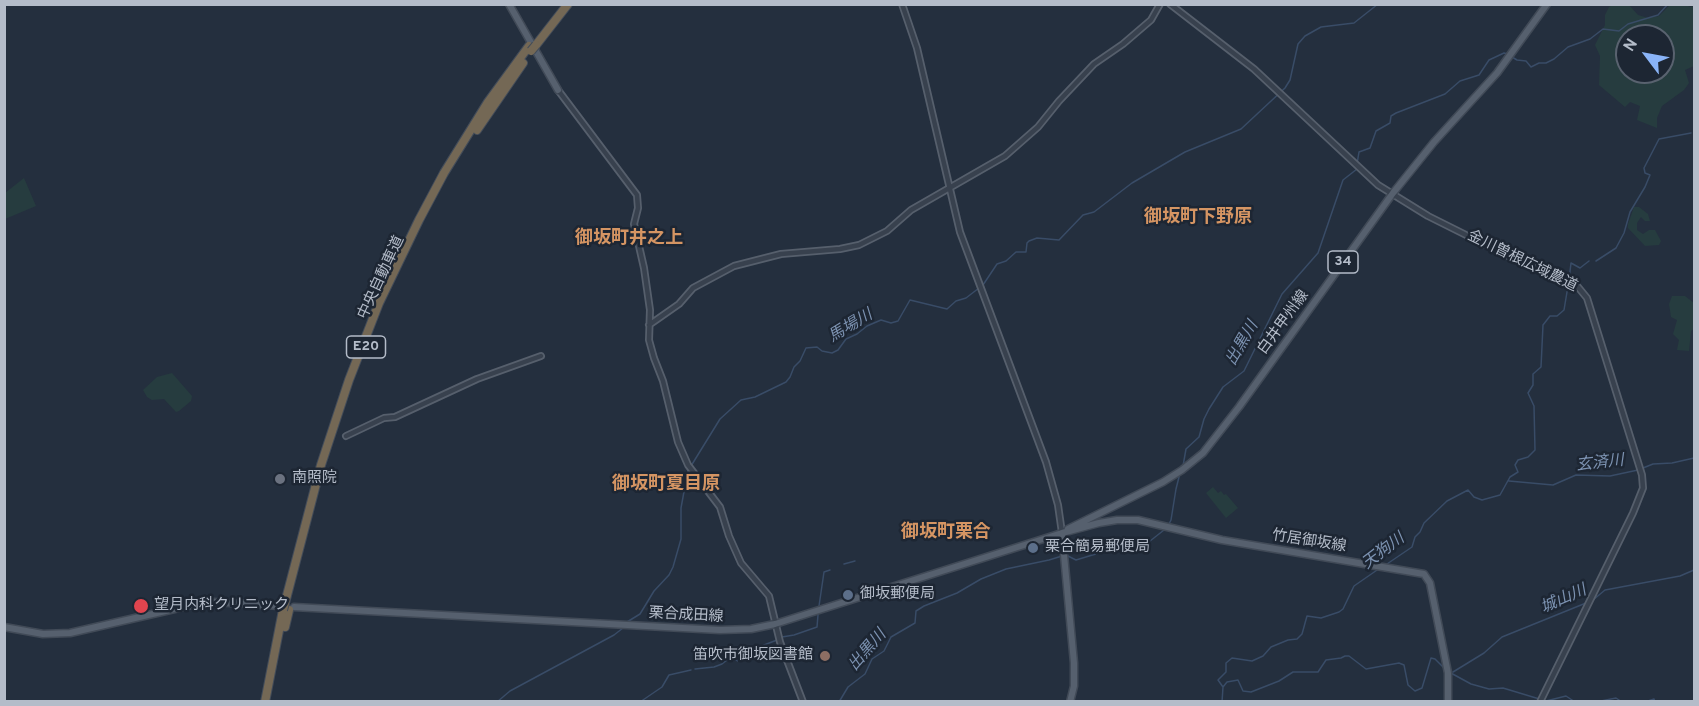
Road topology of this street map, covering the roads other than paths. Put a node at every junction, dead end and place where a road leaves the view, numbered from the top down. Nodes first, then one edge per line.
1 (509, 4) edge
2 (562, 4) edge
3 (568, 4) edge
4 (902, 4) edge
5 (1160, 4) edge
6 (1170, 4) edge
7 (1547, 4) edge
8 (533, 45) junction
9 (558, 90) joint
10 (948, 187) junction
11 (1393, 194) junction
12 (649, 325) junction
13 (541, 356) dead end
14 (346, 436) dead end
15 (1062, 533) junction
16 (287, 607) junction
17 (775, 624) junction
18 (4, 627) edge
19 (1541, 700) edge
20 (265, 702) edge
21 (270, 702) edge
22 (802, 702) edge
23 (1070, 702) edge
24 (1448, 702) edge

1 - 9 main road
2 - 8 highway, 中央自動車道 / E20
3 - 8 highway, 中央自動車道 / E20
4 - 10 street
5 - 10 street
6 - 11 street, 金川曽根広域農道
7 - 11 main road, 白井甲州線 / 34
8 - 16 highway, 中央自動車道 / E20
9 - 12 street
10 - 12 street
10 - 15 street
11 - 15 main road, 白井甲州線 / 34
11 - 19 street, 金川曽根広域農道
12 - 17 street
13 - 14 street
15 - 17 main road, 栗合成田線
15 - 23 main road
15 - 24 main road, 竹居御坂線
16 - 17 main road, 栗合成田線
16 - 18 main road, 栗合成田線
16 - 20 highway, 中央自動車道 / E20
16 - 21 highway, 中央自動車道 / E20
17 - 22 street

